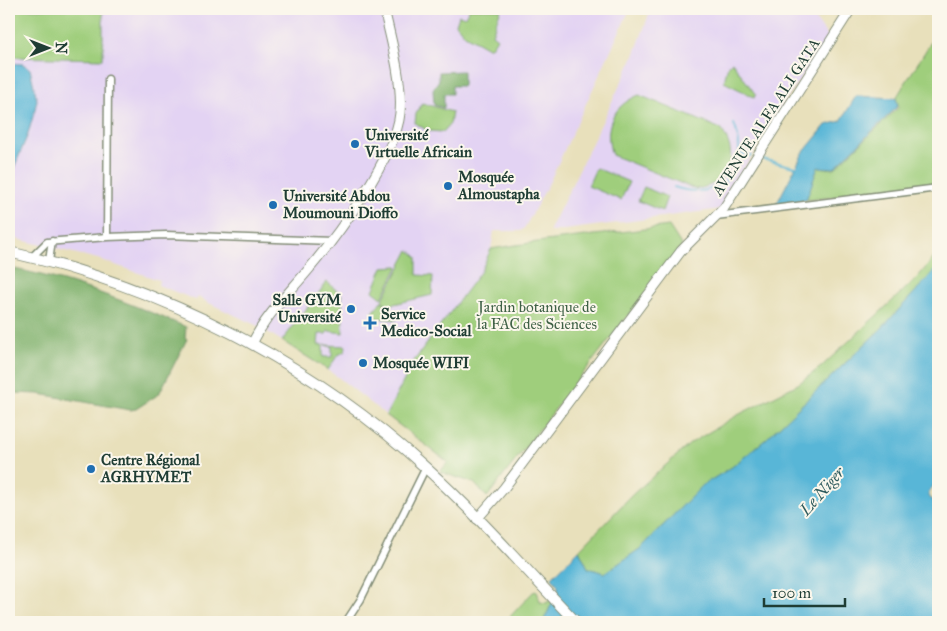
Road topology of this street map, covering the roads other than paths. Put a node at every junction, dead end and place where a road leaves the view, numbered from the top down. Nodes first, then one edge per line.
1 (384, 9) edge
2 (851, 9) edge
3 (108, 79) dead end
4 (938, 188) edge
5 (716, 216) junction
6 (107, 237) junction
7 (52, 241) junction
8 (332, 242) junction
9 (9, 252) edge
10 (32, 257) junction
11 (49, 261) junction
12 (252, 344) junction
13 (426, 468) junction
14 (477, 519) junction
15 (346, 622) edge
16 (576, 622) edge

1 - 8 street
2 - 5 street, AVENUE ALFA ALI GATA
3 - 6 street
4 - 5 street
5 - 14 street, AVENUE ALFA ALI GATA
6 - 7 street
6 - 8 street
7 - 10 street
7 - 11 street
8 - 12 street
9 - 10 main road
10 - 11 main road
11 - 12 main road
12 - 13 main road
13 - 14 main road
13 - 15 street
14 - 16 main road

